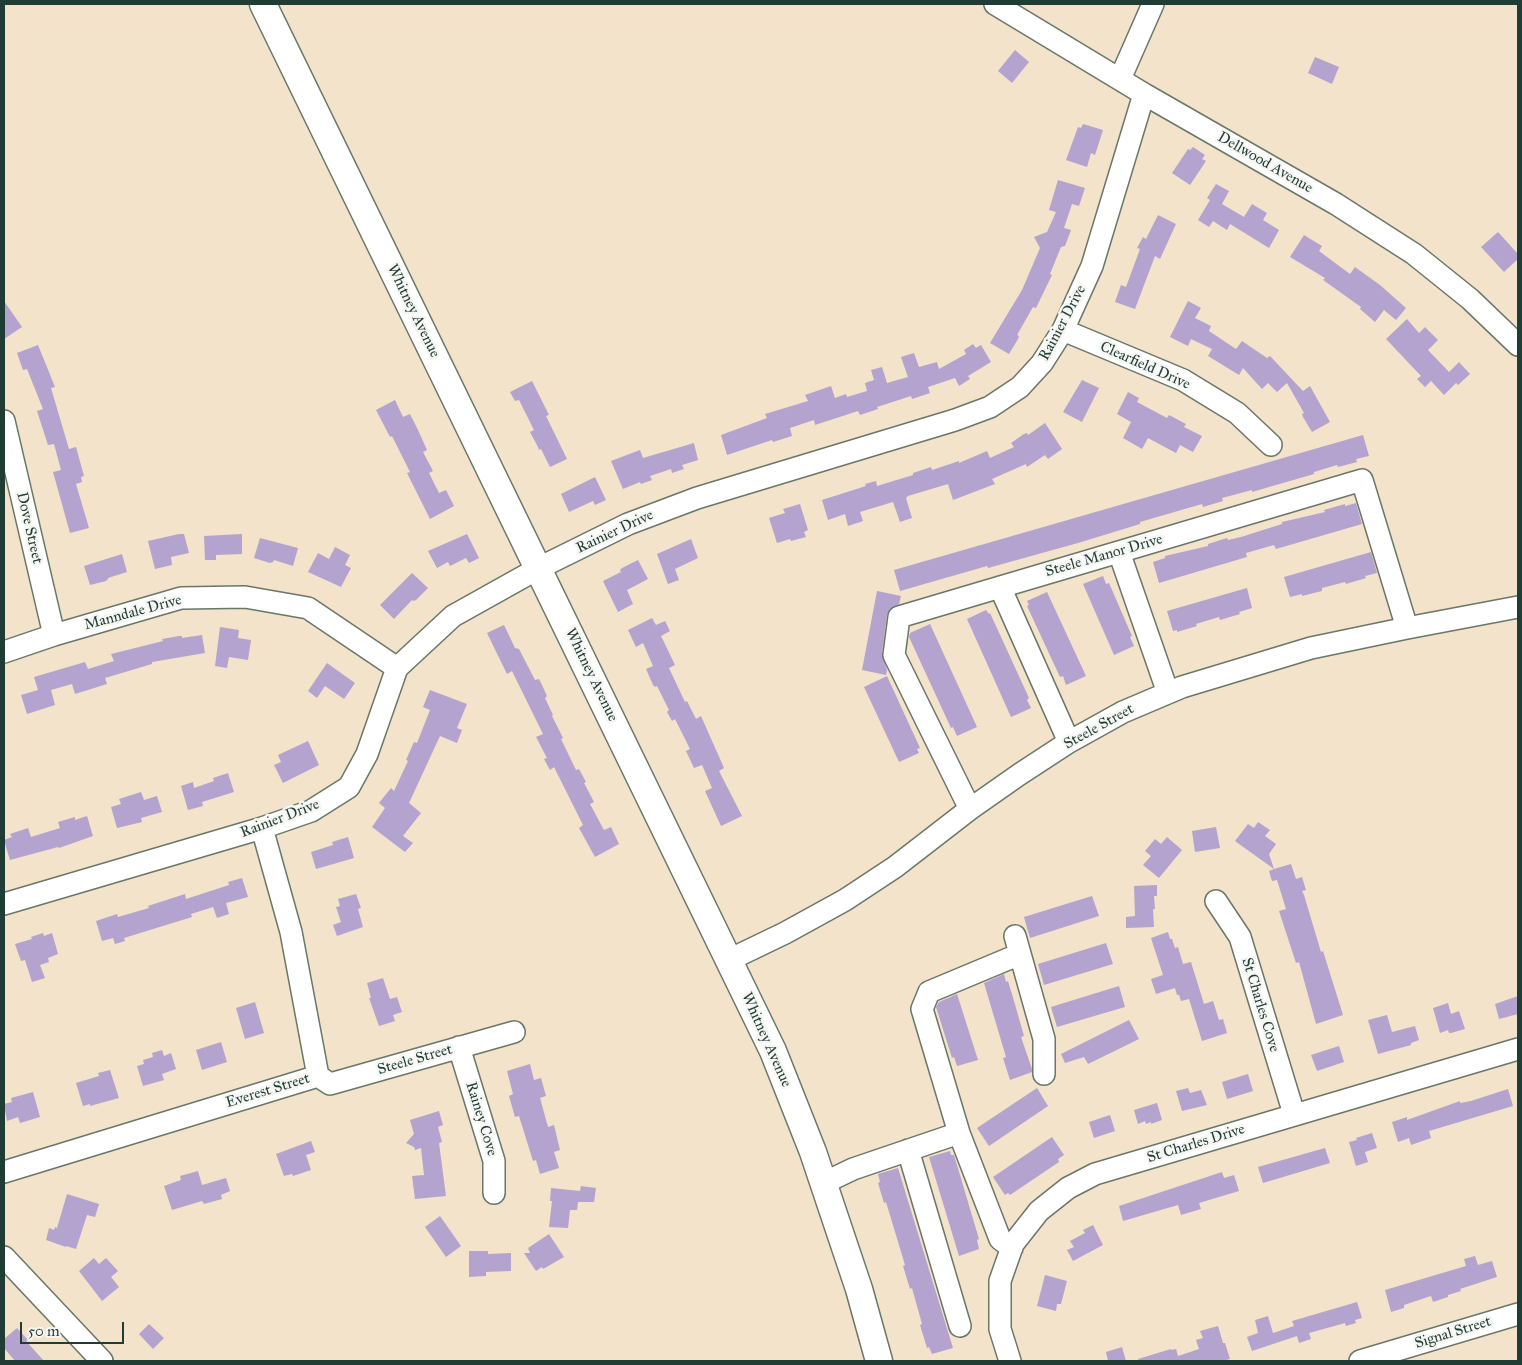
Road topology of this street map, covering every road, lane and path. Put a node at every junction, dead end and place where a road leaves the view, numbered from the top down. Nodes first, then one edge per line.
1 (263, 4) edge
2 (995, 4) edge
3 (1153, 4) edge
4 (1120, 79) junction
5 (1144, 94) junction
6 (1063, 330) junction
7 (1518, 345) edge
8 (4, 422) edge
9 (1271, 445) dead end
10 (1119, 552) junction
11 (539, 568) junction
12 (1000, 587) junction
13 (1518, 607) edge
14 (1407, 628) junction
15 (54, 634) junction
16 (4, 652) edge
17 (397, 668) junction
18 (1168, 693) junction
19 (1069, 742) junction
20 (970, 809) junction
21 (262, 828) junction
22 (1216, 901) dead end
23 (4, 904) edge
24 (729, 960) junction
25 (514, 1032) dead end
26 (459, 1047) junction
27 (1518, 1049) edge
28 (1044, 1074) dead end
29 (318, 1076) junction
30 (1294, 1114) junction
31 (959, 1133) junction
32 (908, 1150) junction
33 (4, 1172) edge
34 (824, 1183) junction
35 (494, 1193) dead end
36 (1012, 1248) junction
37 (4, 1257) edge
38 (1518, 1314) edge
39 (960, 1326) dead end
40 (102, 1361) edge
41 (879, 1361) edge
42 (1010, 1361) edge
43 (1360, 1361) edge

1 - 11 main road, Whitney Avenue
2 - 4 street, Dellwood Avenue
3 - 4 street
4 - 5 street, Dellwood Avenue
5 - 6 street, Rainier Drive
5 - 7 street, Dellwood Avenue
6 - 9 street, Clearfield Drive
6 - 11 street, Rainier Drive
8 - 15 street, Dove Street
10 - 12 street, Steele Manor Drive
10 - 14 street, Steele Manor Drive
10 - 18 street
11 - 17 street, Rainier Drive
11 - 24 main road, Whitney Avenue
12 - 19 street
12 - 20 street, Steele Manor Drive
13 - 14 street, Steele Street
14 - 18 street, Steele Street
15 - 16 street, Manndale Drive
15 - 17 street, Manndale Drive
17 - 21 street, Rainier Drive
18 - 19 street, Steele Street
19 - 20 street, Steele Street
20 - 24 street, Steele Street
21 - 23 street, Rainier Drive
21 - 29 street, Everest Street
22 - 30 street, St Charles Cove
24 - 34 main road, Whitney Avenue
25 - 26 street, Steele Street
26 - 29 street, Steele Street
26 - 35 street, Rainey Cove
27 - 30 street, St Charles Drive
28 - 31 street
29 - 33 street, Everest Street
30 - 36 street, St Charles Drive
31 - 32 street
31 - 36 street
32 - 34 street
32 - 39 street
34 - 41 main road, Whitney Avenue
36 - 42 street, St Charles Drive
37 - 40 street
38 - 43 street, Signal Street

